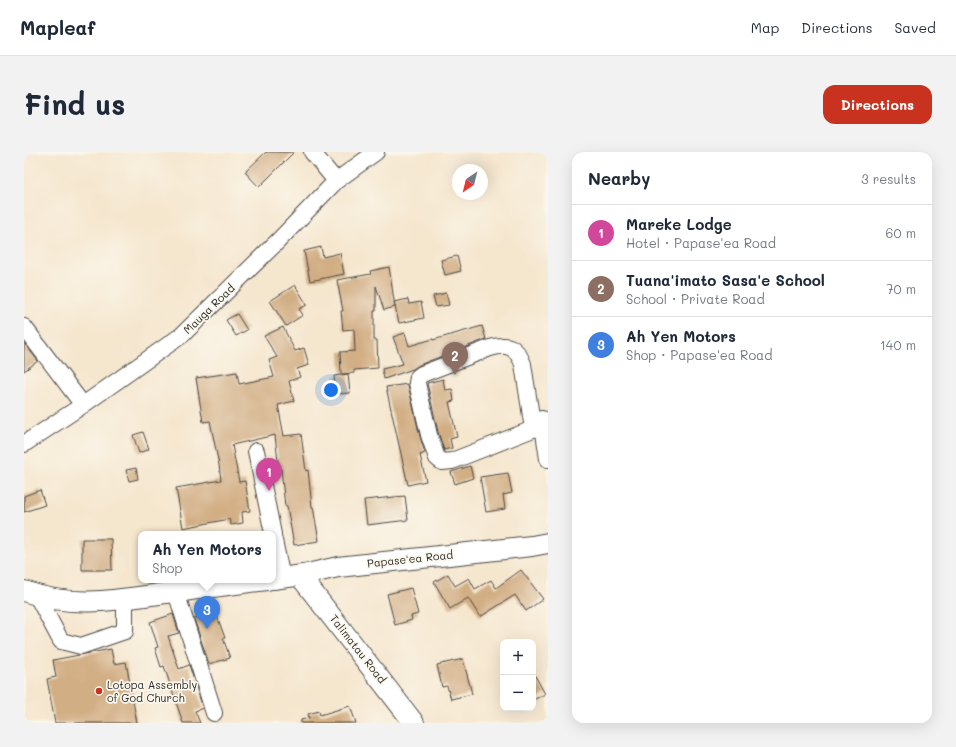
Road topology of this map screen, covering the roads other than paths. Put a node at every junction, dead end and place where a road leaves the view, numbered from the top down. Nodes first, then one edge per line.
1 (312, 152) edge
2 (376, 152) edge
3 (336, 181) junction
4 (24, 327) edge
5 (83, 405) junction
6 (539, 424) junction
7 (24, 444) edge
8 (256, 451) dead end
9 (548, 459) edge
10 (272, 531) edge
11 (548, 543) edge
12 (276, 553) edge
13 (280, 578) edge
14 (243, 583) edge
15 (176, 592) junction
16 (31, 594) edge
17 (125, 599) junction
18 (214, 713) dead end
19 (414, 723) edge

1 - 3 street
2 - 3 street, Mauga Road
3 - 5 street, Mauga Road
4 - 5 street
5 - 7 street, Mauga Road
6 - 6 street
6 - 9 street
8 - 10 street
11 - 13 main road, Papase'ea Road
12 - 13 street
13 - 19 main road, Talimatau Road
14 - 15 main road, Papase'ea Road
15 - 17 main road, Papase'ea Road
15 - 18 street
16 - 17 main road, Papase'ea Road
16 - 17 street

